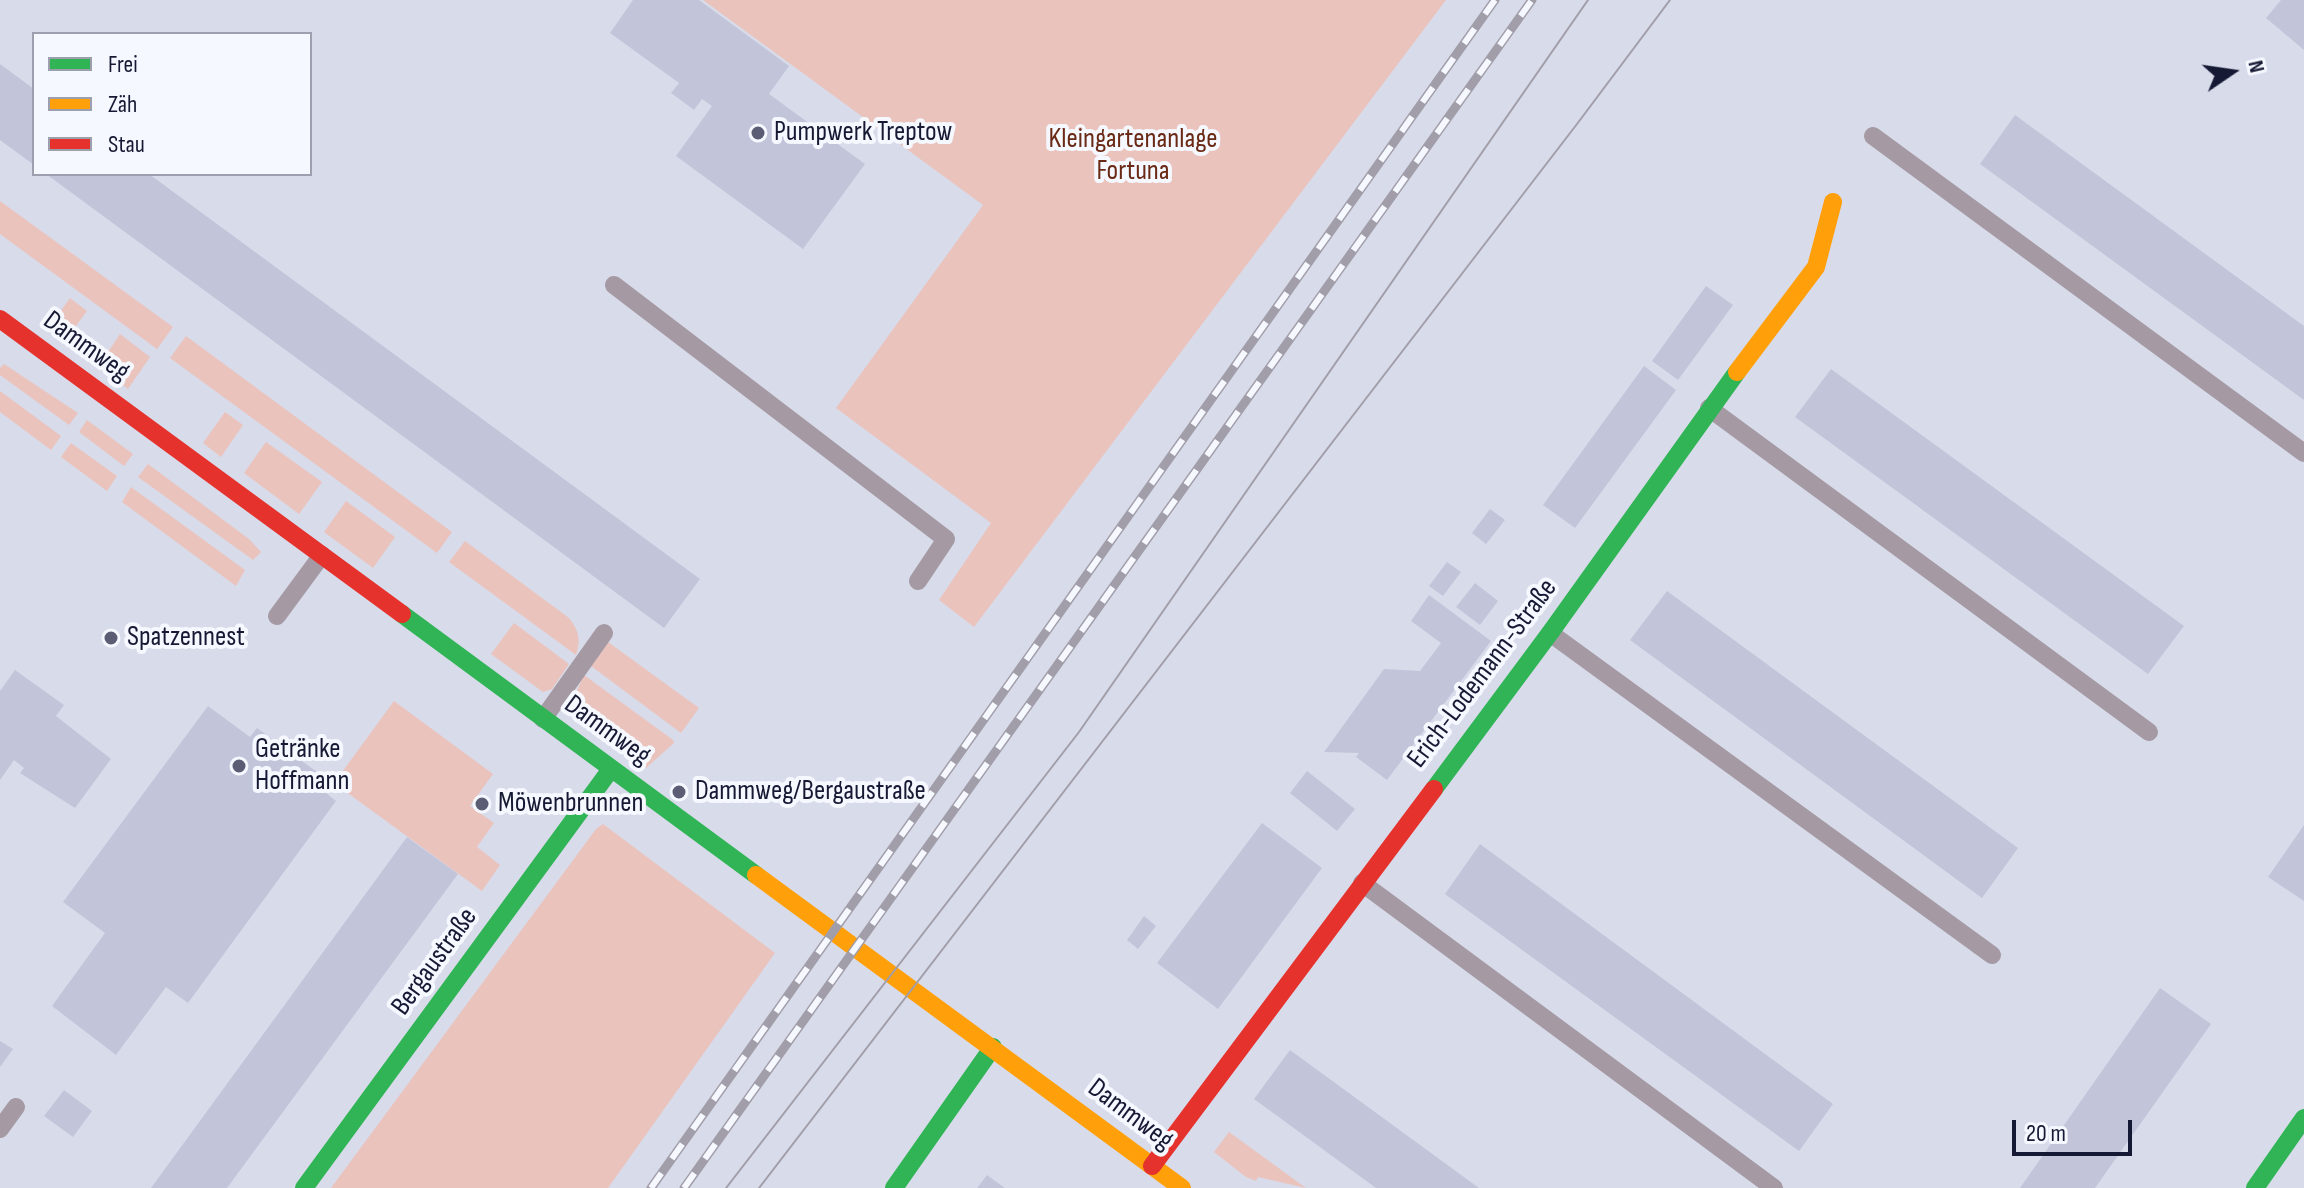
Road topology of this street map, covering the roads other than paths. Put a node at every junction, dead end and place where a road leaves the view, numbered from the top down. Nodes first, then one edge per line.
1 (1873, 136) dead end
2 (1833, 202) dead end
3 (614, 285) dead end
4 (0, 319) edge
5 (1709, 408) junction
6 (2304, 453) edge
7 (322, 555) junction
8 (918, 581) dead end
9 (277, 616) dead end
10 (604, 633) dead end
11 (1550, 633) junction
12 (543, 719) junction
13 (2149, 732) dead end
14 (611, 769) junction
15 (1362, 883) junction
16 (1992, 955) dead end
17 (993, 1047) junction
18 (16, 1107) dead end
19 (2304, 1118) edge
20 (0, 1129) edge
21 (1152, 1166) junction
22 (304, 1188) edge
23 (894, 1188) edge
24 (1182, 1188) edge
25 (1774, 1188) edge
26 (2255, 1188) edge

1 - 6 lane
2 - 5 street, Erich-Lodemann-Straße
3 - 8 lane
4 - 7 street, Dammweg
5 - 11 street, Erich-Lodemann-Straße
5 - 13 lane
7 - 9 lane
7 - 12 street, Dammweg
10 - 12 lane
11 - 15 street, Erich-Lodemann-Straße
11 - 16 lane
12 - 14 street, Dammweg
14 - 17 street, Dammweg
14 - 22 street, Bergaustraße
15 - 21 street, Erich-Lodemann-Straße
15 - 25 lane
17 - 21 street, Dammweg
17 - 23 street
18 - 20 lane
19 - 26 street
21 - 24 street, Dammweg

